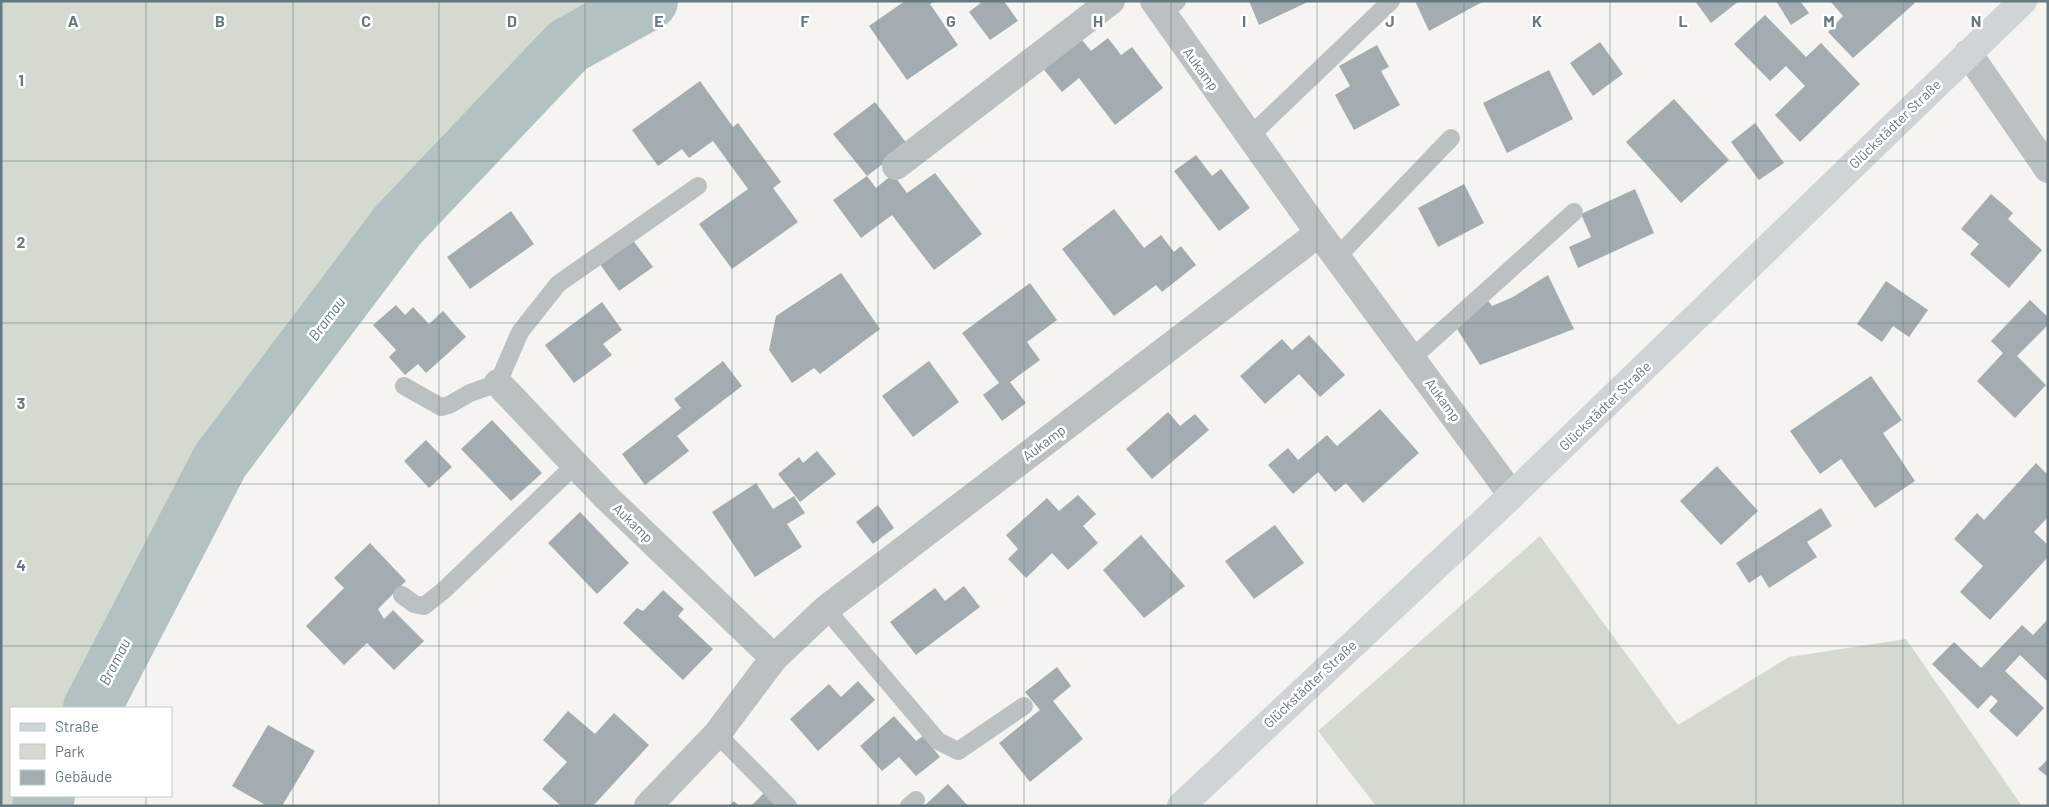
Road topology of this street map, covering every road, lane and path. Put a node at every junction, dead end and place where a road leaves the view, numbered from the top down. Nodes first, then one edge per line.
1 (1111, 1) edge
2 (1391, 1) edge
3 (2023, 1) edge
4 (1165, 6) edge
5 (1968, 54) junction
6 (1250, 136) junction
7 (1451, 138) dead end
8 (896, 166) dead end
9 (2048, 169) edge
10 (698, 186) dead end
11 (1574, 212) dead end
12 (1319, 233) junction
13 (1338, 256) junction
14 (1412, 358) junction
15 (498, 383) junction
16 (404, 386) dead end
17 (575, 464) junction
18 (1512, 495) junction
19 (402, 595) dead end
20 (826, 609) junction
21 (774, 658) junction
22 (1024, 706) dead end
23 (717, 734) junction
24 (648, 806) edge
25 (788, 806) edge
26 (1181, 806) edge

1 - 8 street
2 - 6 lane
3 - 5 street, Glückstädter Straße
4 - 6 street, Aukamp
5 - 9 street
5 - 18 street, Glückstädter Straße
6 - 12 street, Aukamp
7 - 13 lane
10 - 15 lane
11 - 14 lane
12 - 13 street, Aukamp
12 - 20 street, Aukamp
13 - 14 street, Aukamp
14 - 18 street, Aukamp
15 - 16 lane
15 - 17 street, Aukamp
17 - 19 lane
17 - 21 street, Aukamp
18 - 26 street, Glückstädter Straße
20 - 21 street, Aukamp
20 - 22 lane
21 - 23 street, Aukamp
23 - 24 street, Aukamp
23 - 25 lane

